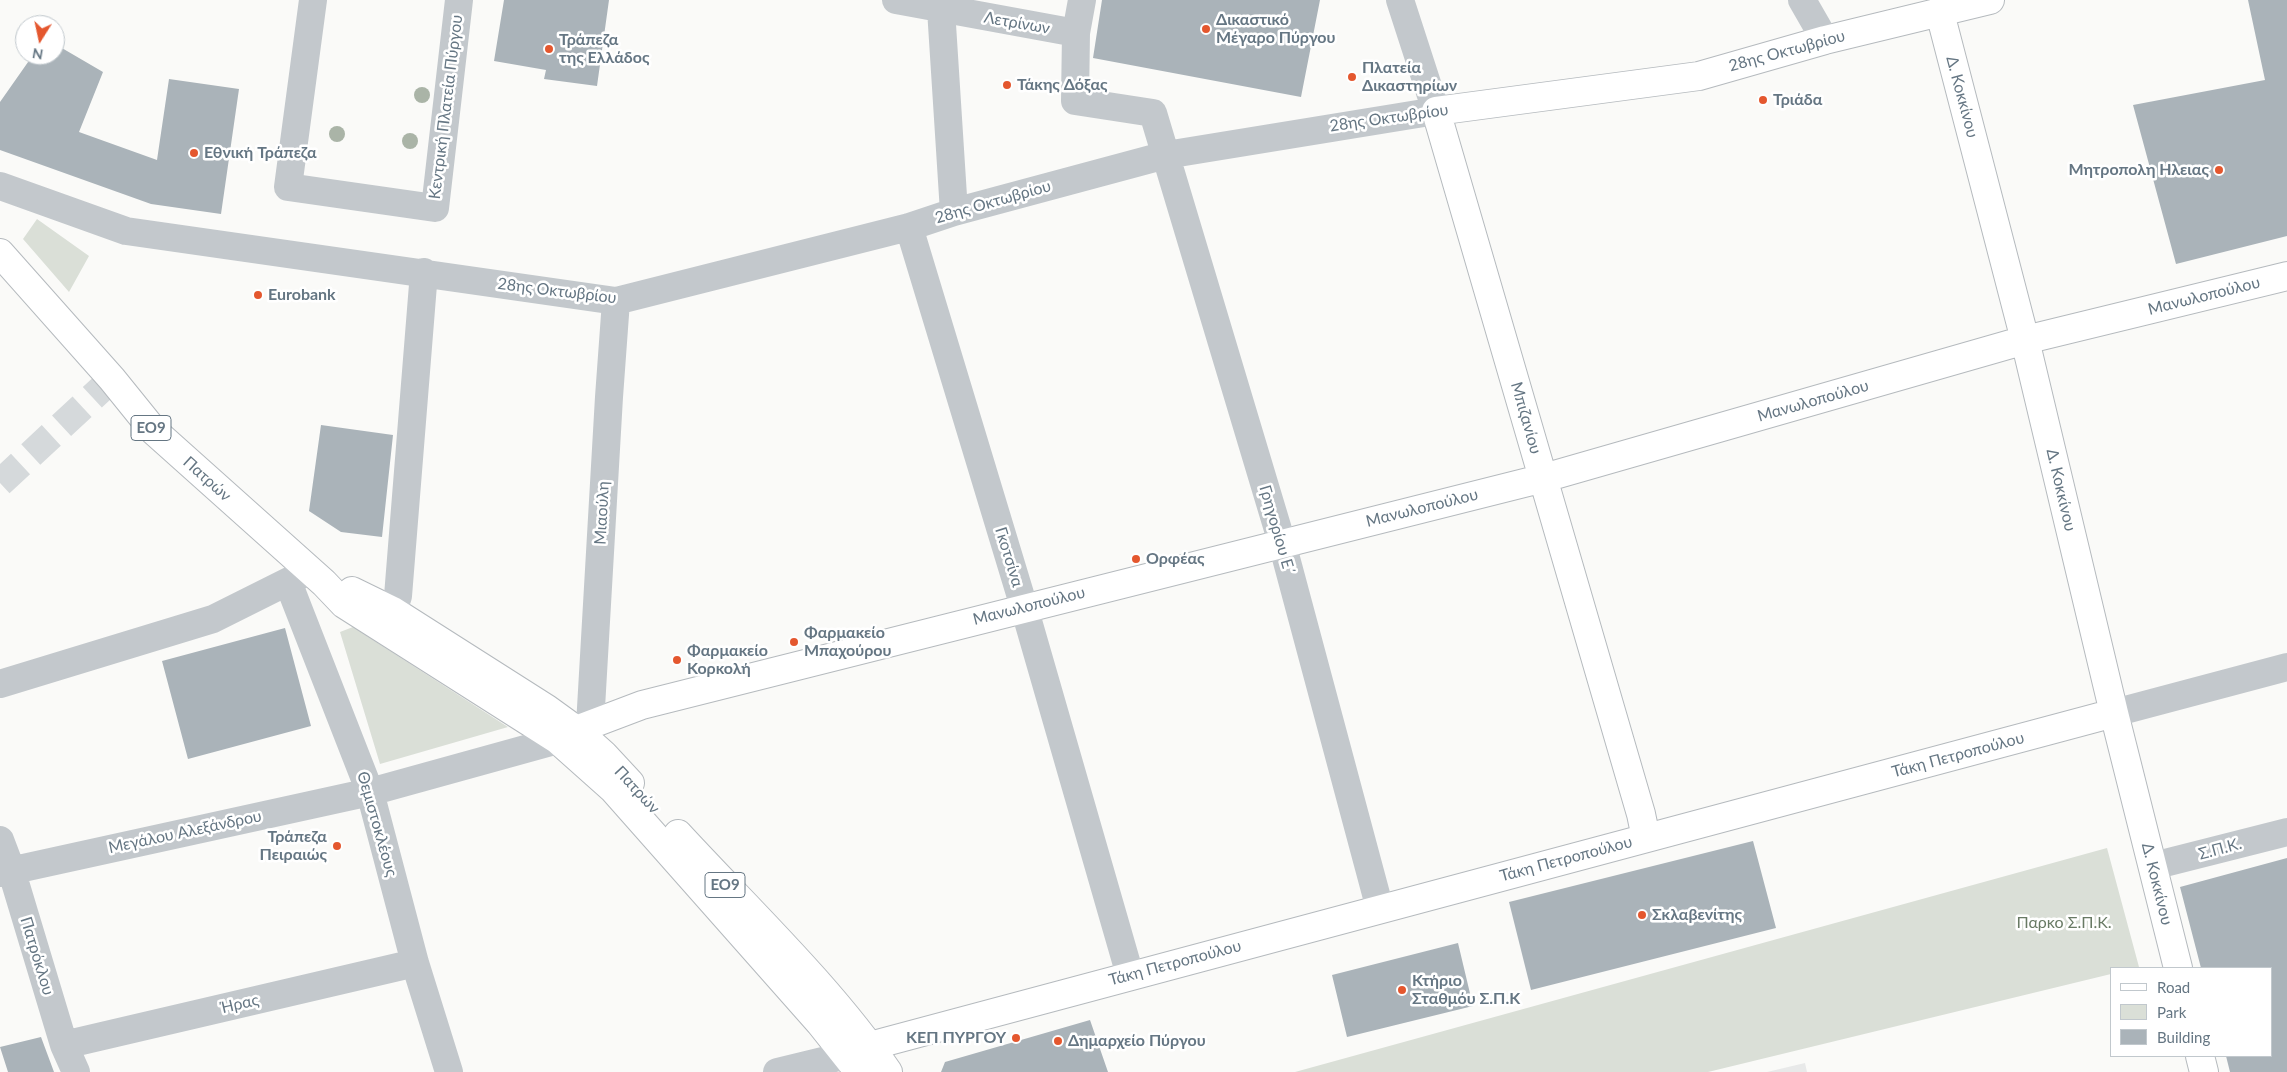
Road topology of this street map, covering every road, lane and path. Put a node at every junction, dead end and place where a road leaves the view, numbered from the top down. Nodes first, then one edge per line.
1 (313, 0) edge
2 (459, 0) edge
3 (896, 0) edge
4 (1082, 0) edge
5 (1400, 0) edge
6 (1802, 0) edge
7 (1990, 0) edge
8 (941, 9) junction
9 (1940, 13) junction
10 (1076, 33) junction
11 (1825, 40) junction
12 (1436, 111) junction
13 (1166, 155) junction
14 (0, 186) edge
15 (954, 212) junction
16 (909, 226) junction
17 (0, 253) edge
18 (424, 272) junction
19 (2287, 276) edge
20 (616, 301) junction
21 (2025, 340) junction
22 (1544, 478) junction
23 (1282, 543) junction
24 (307, 579) junction
25 (1024, 607) junction
26 (393, 611) junction
27 (2287, 667) edge
28 (0, 684) edge
29 (2114, 713) junction
30 (575, 732) junction
31 (370, 792) junction
32 (2287, 832) edge
33 (1646, 838) junction
34 (0, 840) edge
35 (2153, 866) junction
36 (6, 871) edge
37 (1380, 909) junction
38 (415, 963) junction
39 (2178, 967) edge
40 (1130, 975) junction
41 (64, 1045) junction
42 (858, 1057) edge
43 (2200, 1057) edge
44 (76, 1072) edge
45 (449, 1072) edge
46 (777, 1072) edge
47 (888, 1072) edge
48 (2204, 1072) edge

1 - 2 street, Κεντρική Πλατεία Πύργου
3 - 8 street, Λετρίνων
4 - 10 street
5 - 12 street, Μπιζανίου
6 - 11 street
7 - 9 main road, 28ης Οκτωβρίου
8 - 10 street, Λετρίνων
8 - 15 street
9 - 11 main road, 28ης Οκτωβρίου
9 - 21 main road, Δ. Κοκκίνου
10 - 13 street, Γρηγορίου Ε΄
11 - 12 main road, 28ης Οκτωβρίου
12 - 13 street, 28ης Οκτωβρίου
12 - 22 main road, Μπιζανίου
13 - 15 street, 28ης Οκτωβρίου
13 - 23 street, Γρηγορίου Ε΄
14 - 18 street, 28ης Οκτωβρίου
15 - 16 street, 28ης Οκτωβρίου
16 - 20 street, 28ης Οκτωβρίου
16 - 25 street, Γκοτσίνα
17 - 24 main road, Πατρών / ΕΟ9
18 - 20 street, 28ης Οκτωβρίου
18 - 26 street
19 - 21 main road, Μανωλοπούλου
20 - 30 street, Μιαούλη
21 - 22 main road, Μανωλοπούλου
21 - 29 main road, Δ. Κοκκίνου
22 - 23 main road, Μανωλοπούλου
22 - 33 main road, Μπιζανίου
23 - 25 main road, Μανωλοπούλου
23 - 37 street, Γρηγορίου Ε΄
24 - 26 main road, Πατρών / ΕΟ9
24 - 28 street
24 - 30 main road, Πατρών / ΕΟ9
24 - 31 street, Θεμιστοκλέους
25 - 30 main road, Μανωλοπούλου
25 - 40 street, Γκοτσίνα
26 - 30 main road, Πατρών / ΕΟ9
27 - 29 street, Τάκη Πετροπούλου
29 - 33 main road, Τάκη Πετροπούλου
29 - 35 main road, Δ. Κοκκίνου
30 - 31 street, Μεγάλου Αλεξάνδρου
30 - 42 main road, Πατρών / ΕΟ9
31 - 36 street, Μεγάλου Αλεξάνδρου
31 - 38 street, Θεμιστοκλέους
32 - 35 street, Σ.Π.Κ.
33 - 37 main road, Τάκη Πετροπούλου
34 - 36 street, Πατρόκλου
35 - 39 main road, Δ. Κοκκίνου
36 - 41 street, Πατρόκλου
37 - 40 main road, Τάκη Πετροπούλου
38 - 41 street, Ήρας
38 - 45 street, Θεμιστοκλέους
40 - 42 main road, Τάκη Πετροπούλου
41 - 44 street, Πατρόκλου
42 - 46 street
42 - 47 main road, Πατρών / ΕΟ9
43 - 48 main road

